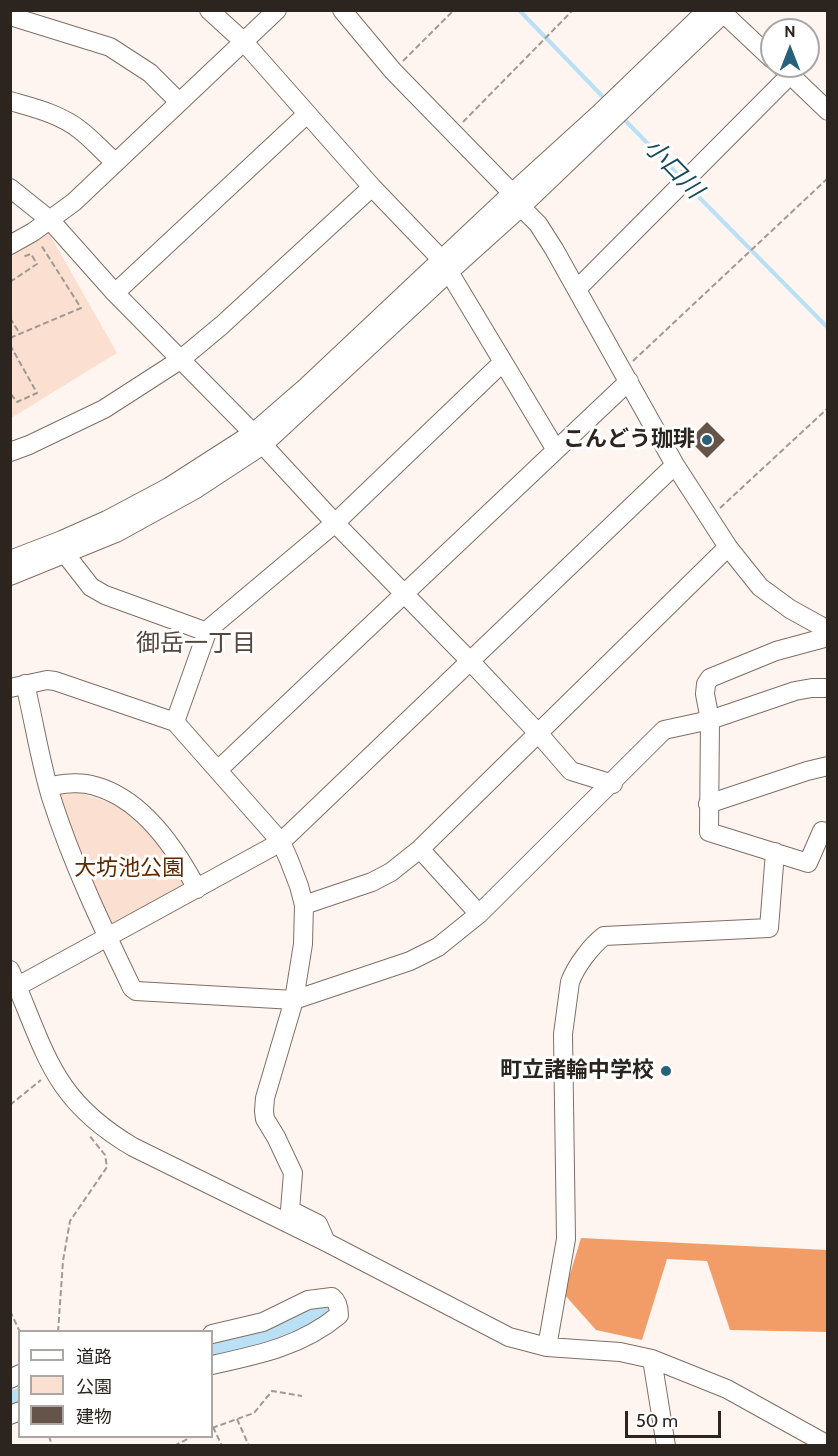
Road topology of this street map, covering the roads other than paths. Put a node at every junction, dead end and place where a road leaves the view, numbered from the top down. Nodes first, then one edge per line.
1 (209, 10) edge
2 (277, 10) edge
3 (342, 10) edge
4 (719, 11) edge
5 (10, 16) edge
6 (244, 42) junction
7 (760, 47) edge
8 (778, 78) edge
9 (793, 78) edge
10 (10, 101) edge
11 (179, 102) junction
12 (828, 111) edge
13 (306, 114) junction
14 (115, 162) junction
15 (372, 187) junction
16 (10, 188) edge
17 (517, 200) junction
18 (50, 220) junction
19 (16, 251) edge
20 (445, 265) junction
21 (577, 289) junction
22 (115, 293) junction
23 (180, 360) junction
24 (504, 362) junction
25 (626, 376) junction
26 (258, 439) junction
27 (556, 450) junction
28 (10, 452) edge
29 (675, 465) junction
30 (335, 522) junction
31 (728, 547) junction
32 (66, 555) junction
33 (10, 560) edge
34 (10, 576) edge
35 (405, 594) junction
36 (828, 630) edge
37 (207, 632) junction
38 (828, 637) edge
39 (470, 661) junction
40 (18, 686) edge
41 (828, 688) edge
42 (710, 720) junction
43 (175, 722) junction
44 (538, 733) junction
45 (828, 766) edge
46 (218, 770) junction
47 (613, 784) junction
48 (49, 786) junction
49 (708, 804) junction
50 (828, 833) edge
51 (281, 842) junction
52 (420, 849) junction
53 (775, 852) junction
54 (197, 889) junction
55 (304, 905) junction
56 (479, 914) junction
57 (108, 938) junction
58 (13, 981) edge
59 (294, 1000) junction
60 (326, 1242) junction
61 (213, 1334) edge
62 (547, 1347) junction
63 (652, 1359) junction
64 (213, 1365) edge
65 (828, 1445) edge
66 (666, 1446) edge

1 - 6 street
2 - 6 street
3 - 17 street
4 - 7 street
4 - 17 street
5 - 11 street
6 - 11 street
6 - 13 street
8 - 21 street
9 - 12 street
10 - 14 street
11 - 14 street
13 - 15 street
13 - 22 street
14 - 18 street
15 - 20 street
15 - 23 street
16 - 18 street
17 - 20 street
17 - 21 street
18 - 19 street
18 - 22 street
20 - 24 street
20 - 26 street
21 - 25 street
22 - 23 street
23 - 26 street
23 - 28 street
24 - 27 street
24 - 30 street
25 - 27 street
25 - 29 street
26 - 30 street
26 - 32 street
26 - 33 street
27 - 35 street
29 - 31 street
29 - 39 street
30 - 35 street
30 - 37 street
31 - 36 street
31 - 44 street
32 - 34 street
32 - 37 street
35 - 39 street
35 - 46 street
37 - 43 street
38 - 42 street
39 - 44 street
39 - 51 street
40 - 43 street
40 - 48 street
41 - 42 street
42 - 47 street
42 - 49 street
43 - 46 street
44 - 47 street
44 - 52 street
45 - 49 street
46 - 51 street
47 - 56 street
48 - 54 street
48 - 57 street
49 - 53 street
50 - 53 street
51 - 54 street
51 - 55 street
52 - 55 street
52 - 56 street
53 - 62 street
54 - 57 street
55 - 59 street
56 - 59 street
57 - 58 street
57 - 59 street
58 - 60 street
59 - 60 street
60 - 62 street
61 - 64 street
62 - 63 street
63 - 65 street
63 - 66 street

